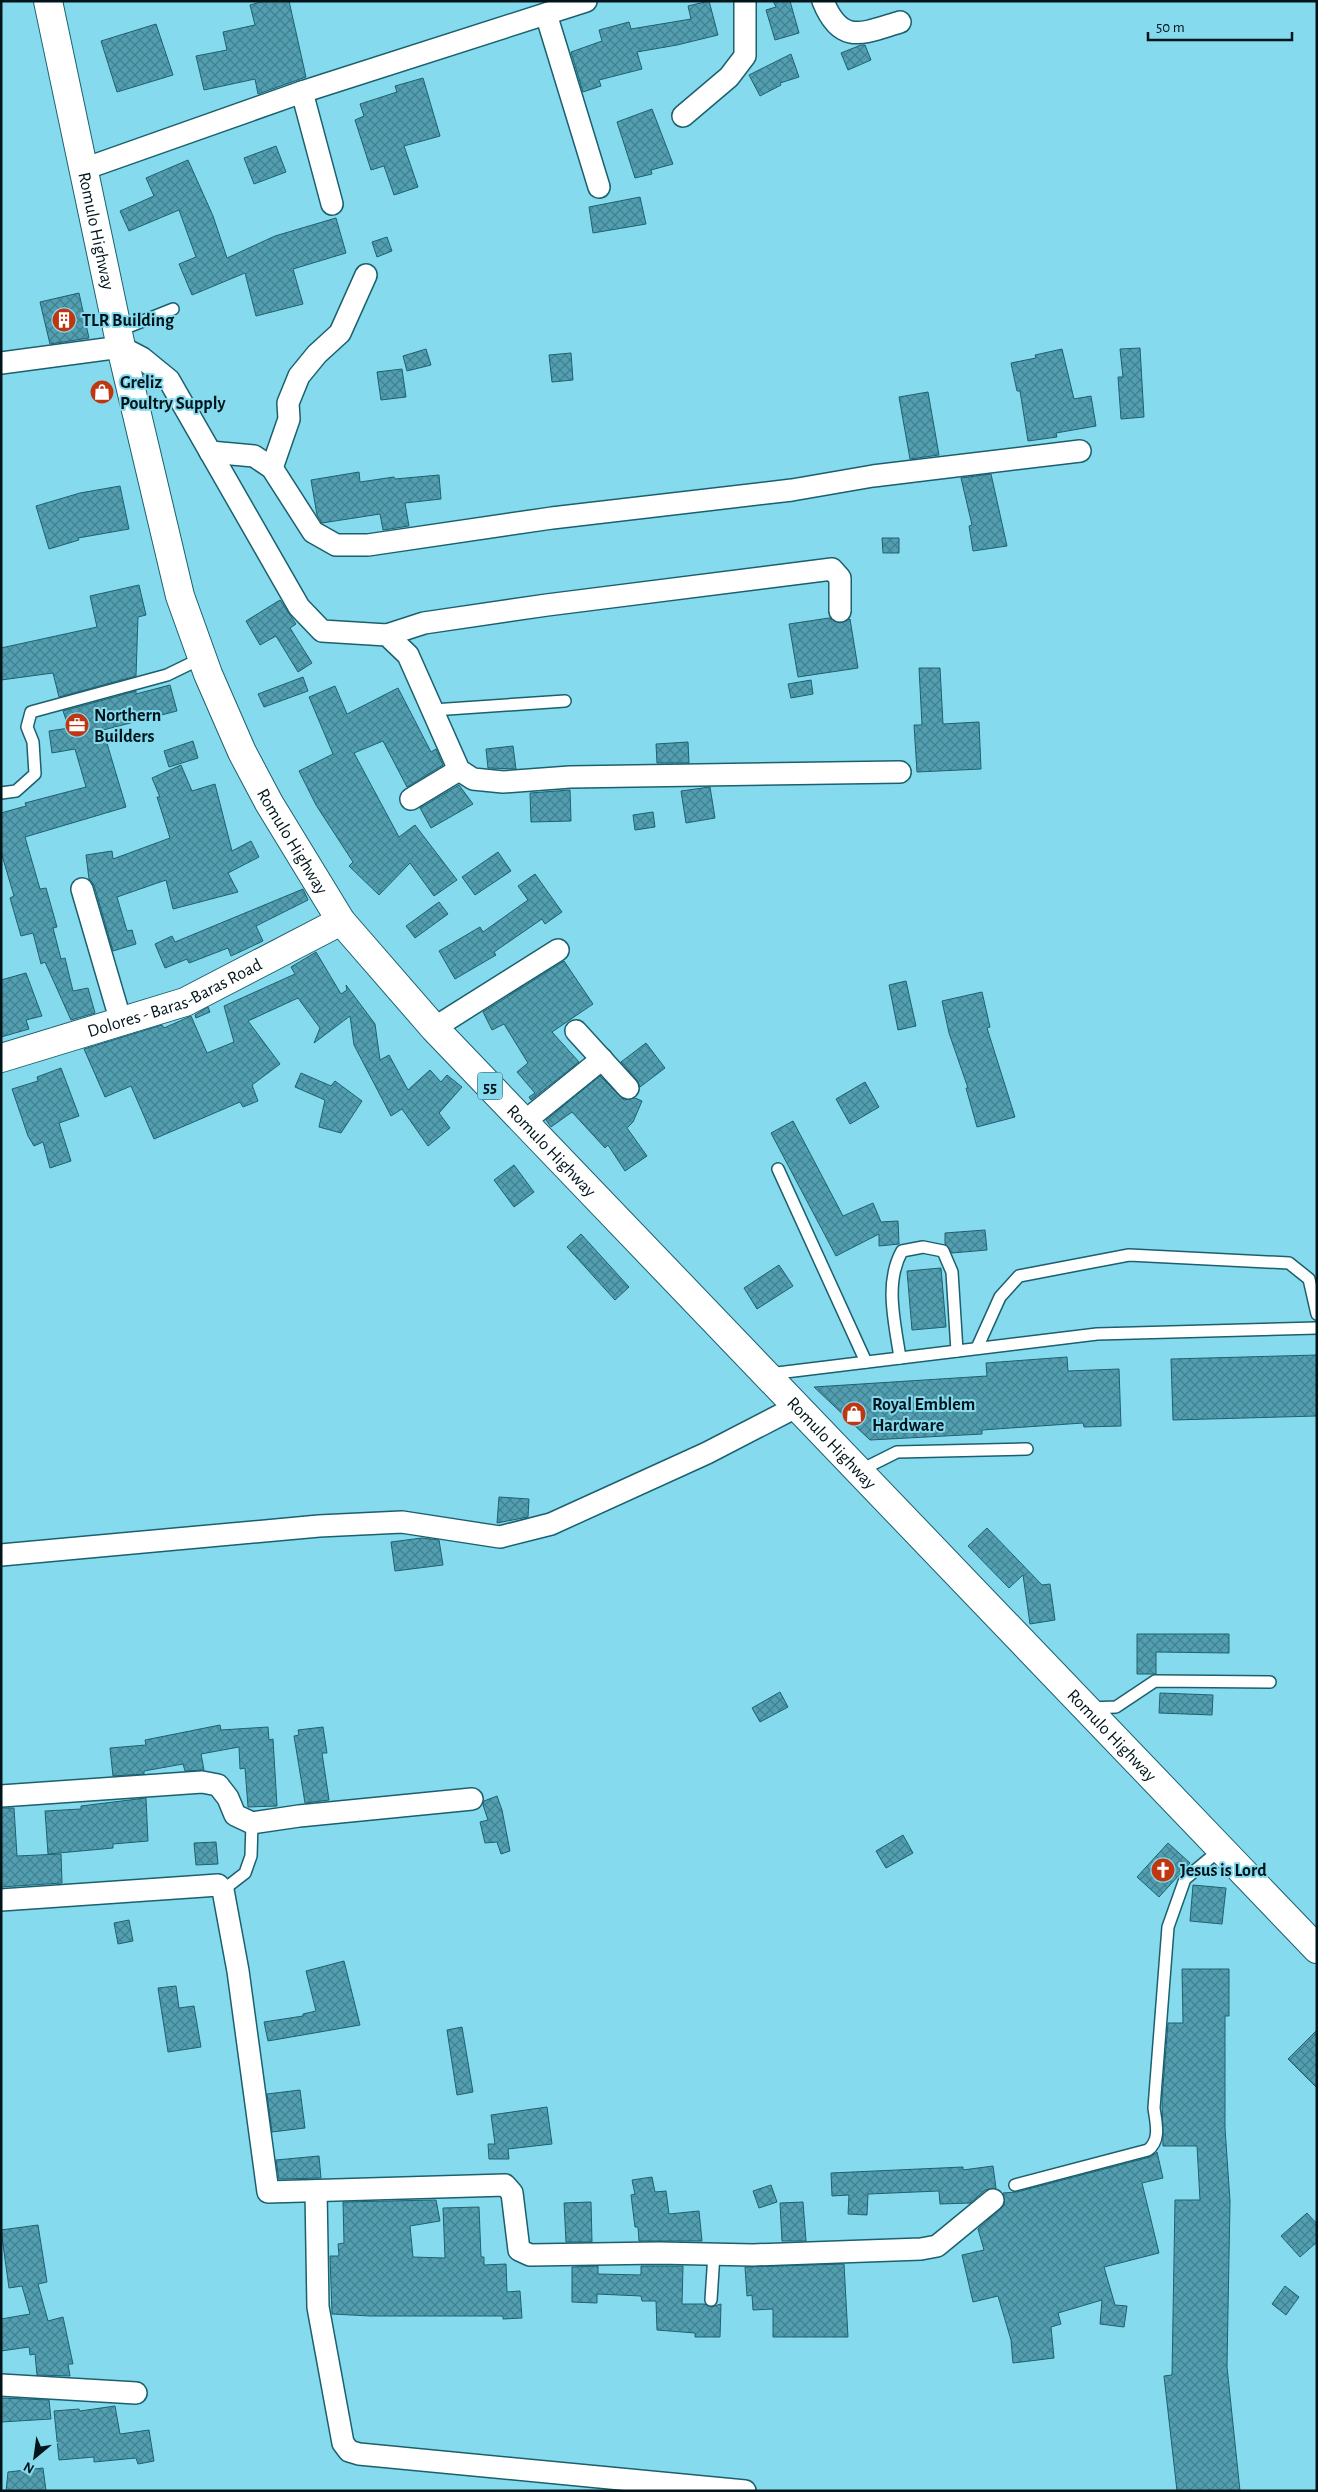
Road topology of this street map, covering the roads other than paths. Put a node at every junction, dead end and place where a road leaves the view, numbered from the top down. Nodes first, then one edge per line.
1 (48, 1) edge
2 (586, 1) edge
3 (745, 1) edge
4 (823, 1) edge
5 (546, 14) junction
6 (900, 22) dead end
7 (302, 92) junction
8 (683, 116) dead end
9 (84, 169) junction
10 (599, 187) dead end
11 (332, 204) dead end
12 (366, 275) dead end
13 (173, 309) dead end
14 (119, 339) junction
15 (1, 363) edge
16 (1080, 451) dead end
17 (210, 452) junction
18 (272, 468) junction
19 (840, 611) dead end
20 (387, 635) junction
21 (202, 658) junction
22 (565, 701) dead end
23 (433, 710) junction
24 (459, 770) junction
25 (900, 772) dead end
26 (1, 794) edge
27 (411, 799) dead end
28 (82, 890) dead end
29 (341, 921) junction
30 (558, 950) dead end
31 (121, 1022) junction
32 (434, 1028) junction
33 (576, 1031) dead end
34 (1, 1058) edge
35 (602, 1059) junction
36 (628, 1088) dead end
37 (524, 1122) junction
38 (778, 1169) dead end
39 (1317, 1314) edge
40 (1317, 1328) edge
41 (977, 1348) junction
42 (957, 1351) junction
43 (900, 1358) junction
44 (866, 1362) junction
45 (765, 1375) junction
46 (796, 1407) junction
47 (1027, 1449) dead end
48 (858, 1472) junction
49 (1, 1555) edge
50 (1270, 1682) dead end
51 (1086, 1709) junction
52 (1, 1796) edge
53 (472, 1799) dead end
54 (252, 1823) junction
55 (1221, 1849) junction
56 (223, 1890) junction
57 (1, 1900) edge
58 (1317, 1949) edge
59 (1015, 2185) dead end
60 (316, 2191) junction
61 (993, 2200) dead end
62 (714, 2254) junction
63 (710, 2300) dead end
64 (1, 2385) edge
65 (136, 2393) dead end
66 (745, 2491) edge

1 - 9 main road, Romulo Highway / 55
2 - 5 street
3 - 8 street
4 - 6 street
5 - 7 street
5 - 10 street
7 - 9 street
7 - 11 street
9 - 14 main road, Romulo Highway / 55
12 - 18 street
13 - 14 lane
14 - 15 street
14 - 17 street
14 - 21 main road, Romulo Highway / 55
16 - 18 street
17 - 18 street
17 - 20 street
19 - 20 street
20 - 23 street
21 - 26 lane
21 - 29 main road, Romulo Highway / 55
22 - 23 lane
23 - 24 street
24 - 25 street
24 - 27 street
28 - 31 street
29 - 31 main road, Dolores - Baras-Baras Road
29 - 32 main road, Romulo Highway / 55
30 - 32 street
31 - 34 main road, Dolores - Baras-Baras Road
32 - 37 main road, Romulo Highway / 55
33 - 35 street
35 - 36 street
35 - 37 street
37 - 45 main road, Romulo Highway / 55
38 - 44 lane
39 - 41 lane
40 - 41 lane
41 - 42 lane
42 - 43 lane
42 - 43 lane
43 - 44 lane
44 - 45 lane
45 - 46 main road, Romulo Highway / 55
46 - 48 main road, Romulo Highway / 55
46 - 49 street
47 - 48 lane
48 - 51 main road, Romulo Highway / 55
50 - 51 lane
51 - 55 main road, Romulo Highway / 55
52 - 54 street
53 - 54 street
54 - 56 lane
55 - 58 main road, Romulo Highway / 55
55 - 59 lane
56 - 57 street
56 - 60 street
60 - 62 street
60 - 66 street
61 - 62 street
62 - 63 lane
64 - 65 street

